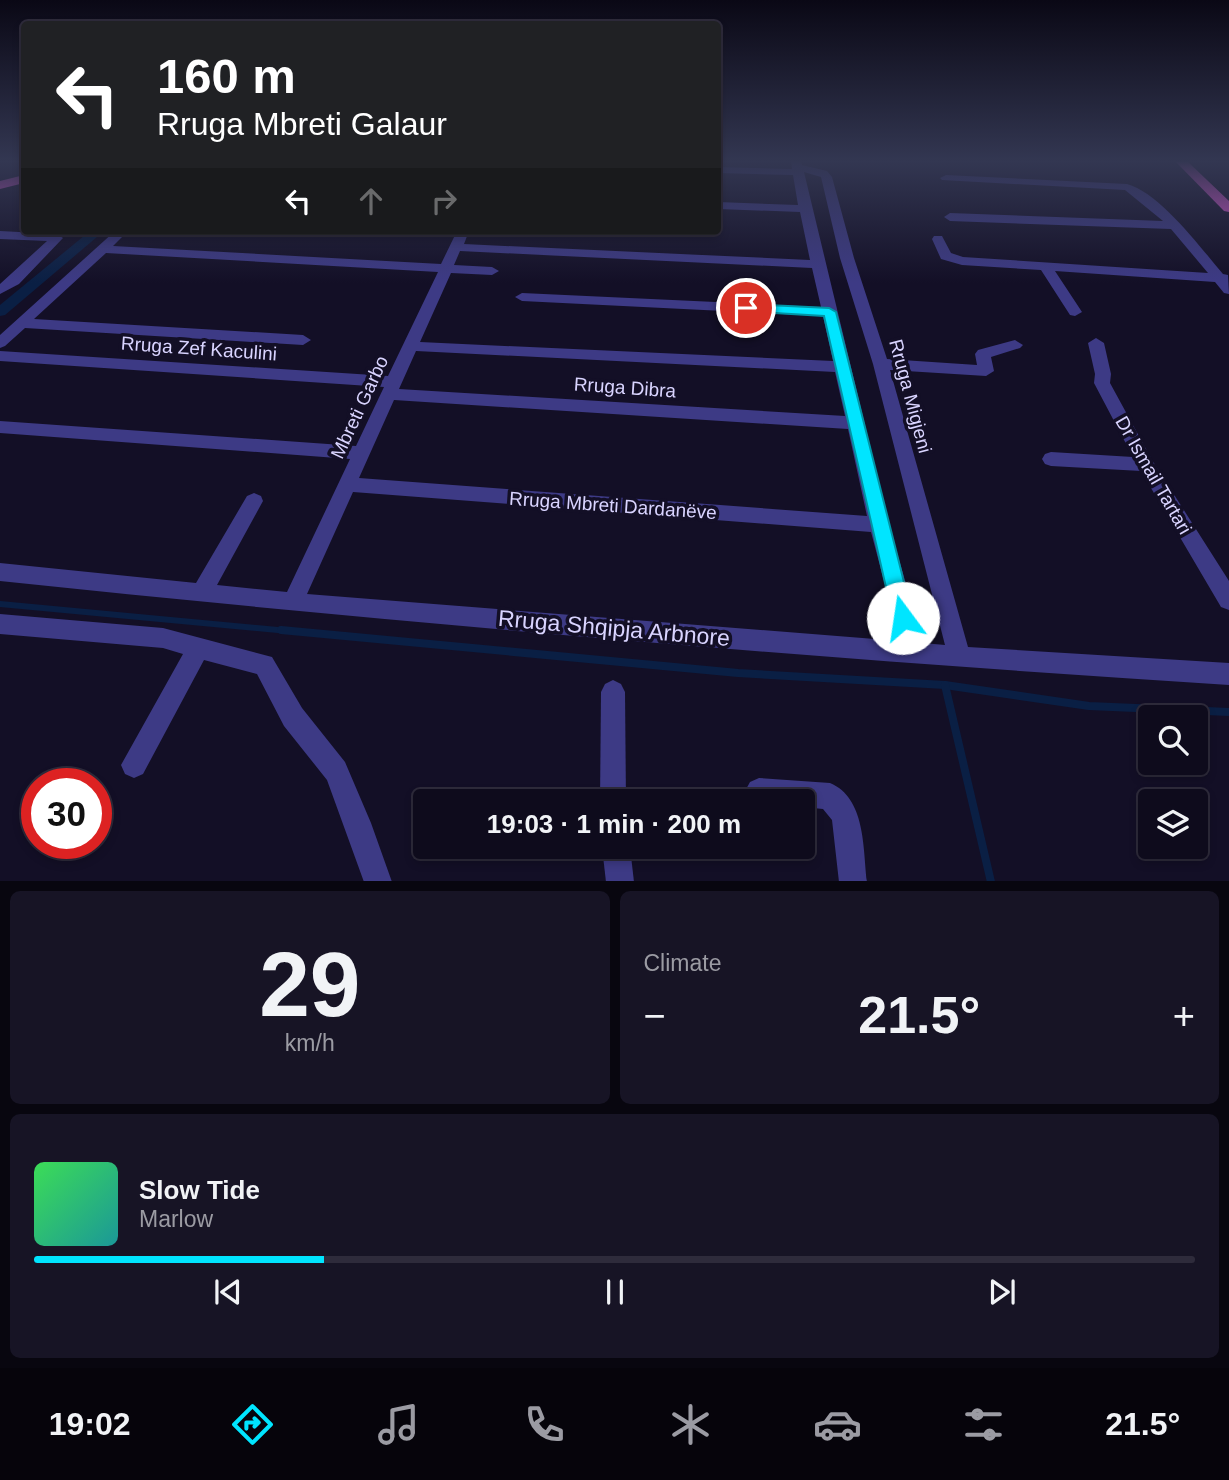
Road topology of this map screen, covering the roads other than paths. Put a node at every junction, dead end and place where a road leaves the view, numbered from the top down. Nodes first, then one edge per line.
1 (804, 201) edge
2 (832, 201) edge
3 (1148, 201) edge
4 (721, 206) edge
5 (805, 209) junction
6 (950, 217) dead end
7 (1175, 225) junction
8 (0, 235) edge
9 (118, 235) edge
10 (459, 239) edge
11 (937, 239) dead end
12 (104, 249) junction
13 (819, 264) junction
14 (446, 268) junction
15 (1046, 268) junction
16 (492, 271) dead end
17 (1223, 279) edge
18 (0, 290) edge
19 (1229, 290) edge
20 (522, 297) dead end
21 (829, 312) junction
22 (1075, 312) dead end
23 (21, 323) junction
24 (303, 340) dead end
25 (0, 343) edge
26 (1096, 343) dead end
27 (1015, 345) dead end
28 (410, 346) junction
29 (0, 356) edge
30 (881, 364) junction
31 (843, 367) junction
32 (392, 388) junction
33 (857, 423) junction
34 (0, 427) edge
35 (360, 453) junction
36 (1051, 459) dead end
37 (1146, 465) junction
38 (346, 484) junction
39 (254, 501) dead end
40 (879, 525) junction
41 (0, 572) edge
42 (202, 591) junction
43 (1229, 600) edge
44 (293, 601) junction
45 (0, 624) edge
46 (198, 648) junction
47 (914, 652) junction
48 (958, 657) junction
49 (1229, 674) edge
50 (612, 692) dead end
51 (134, 765) dead end
52 (613, 789) edge
53 (815, 795) edge
54 (617, 859) edge
55 (377, 881) edge
56 (620, 881) edge
57 (853, 881) edge

1 - 5 street
2 - 30 street, Rruga Migjeni
3 - 7 street
4 - 5 street
5 - 13 street
6 - 7 street
7 - 17 street
8 - 18 street
9 - 12 street
10 - 13 street
10 - 14 street, Mbreti Garbo
11 - 15 street
12 - 14 street
12 - 23 street
13 - 21 street
14 - 16 street
14 - 28 street, Mbreti Garbo
15 - 17 street
15 - 22 street
17 - 19 street
20 - 21 street
21 - 31 street
23 - 24 street
23 - 25 street
26 - 37 street, Dr Ismail Tartari
27 - 30 street
28 - 31 street
28 - 32 street, Mbreti Garbo
29 - 32 street, Rruga Zef Kaculini
30 - 48 street, Rruga Migjeni
31 - 33 street
32 - 33 street, Rruga Dibra
32 - 35 street, Mbreti Garbo
33 - 40 street
34 - 35 street
35 - 38 street, Mbreti Garbo
36 - 37 street
37 - 43 street, Dr Ismail Tartari
38 - 40 street, Rruga Mbreti Dardanëve
38 - 44 street, Mbreti Garbo
39 - 42 street
40 - 47 street
41 - 42 street, Rruga Shqipja Arbnore
42 - 44 street, Rruga Shqipja Arbnore
44 - 47 street, Rruga Shqipja Arbnore
45 - 46 street
46 - 51 street
46 - 55 street
47 - 48 street, Rruga Shqipja Arbnore
48 - 49 street, Rruga Shqipja Arbnore
50 - 52 street
53 - 57 street
54 - 56 street

